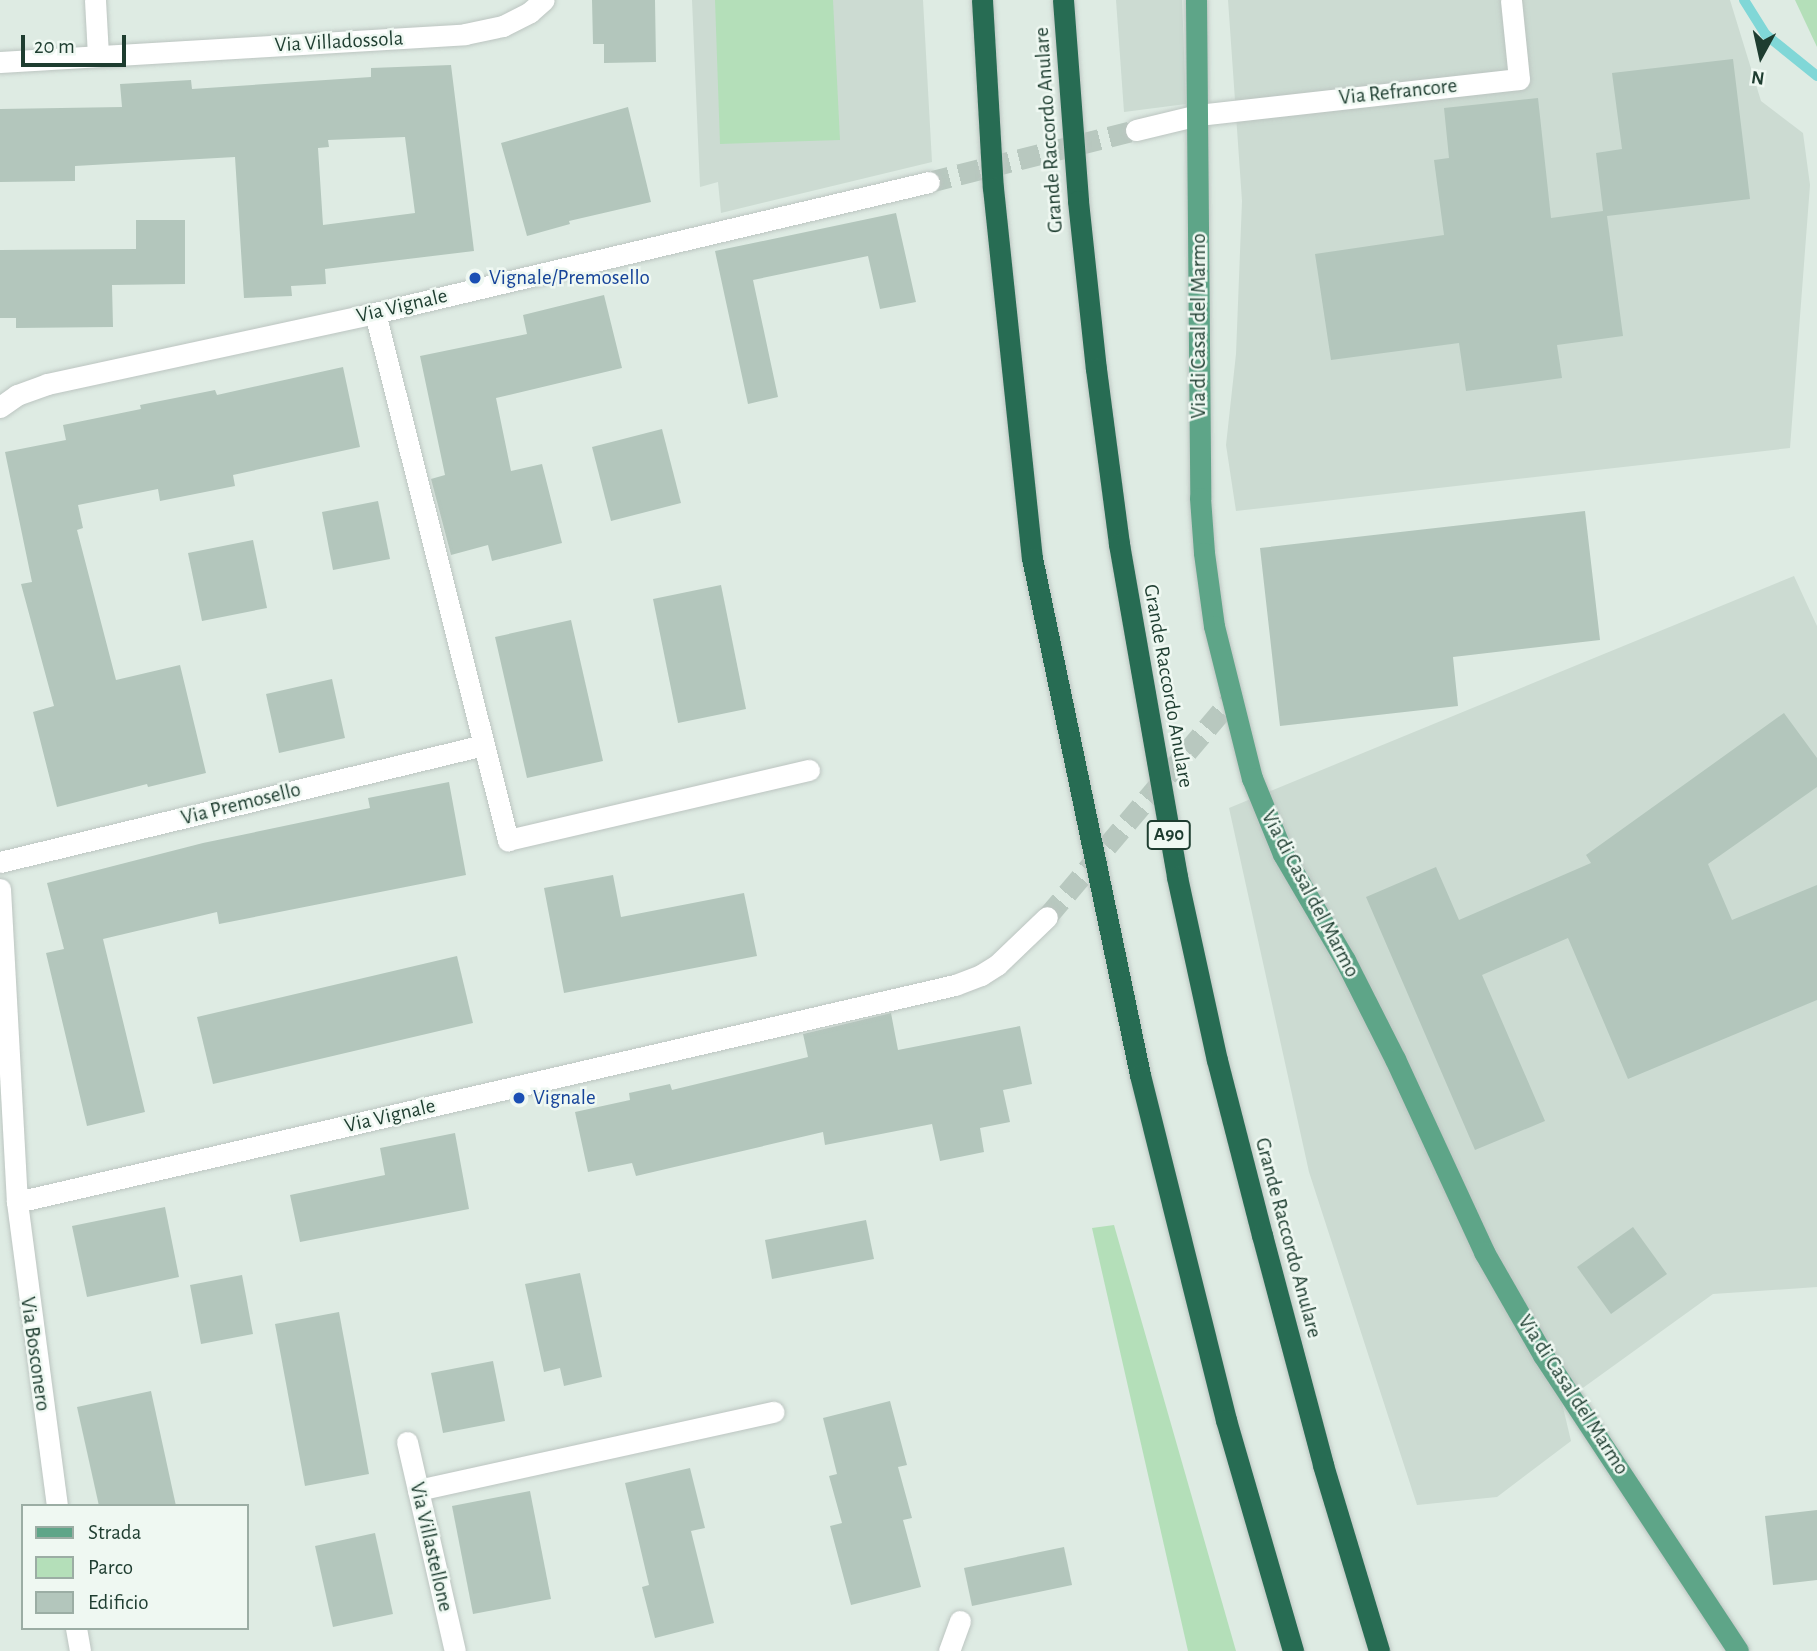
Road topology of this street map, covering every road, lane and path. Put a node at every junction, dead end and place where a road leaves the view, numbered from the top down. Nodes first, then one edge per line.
1 (95, 0) edge
2 (544, 0) edge
3 (982, 0) edge
4 (1063, 0) edge
5 (1196, 0) edge
6 (1511, 0) edge
7 (98, 57) junction
8 (0, 62) edge
9 (1198, 115) junction
10 (1136, 130) tunnel mouth
11 (929, 182) tunnel mouth
12 (375, 313) junction
13 (0, 407) edge
14 (483, 745) junction
15 (809, 770) dead end
16 (0, 862) edge
17 (0, 889) edge
18 (1047, 917) tunnel mouth
19 (17, 1202) junction
20 (774, 1412) dead end
21 (407, 1442) dead end
22 (418, 1490) junction
23 (57, 1504) edge
24 (960, 1621) dead end
25 (76, 1630) edge
26 (80, 1651) edge
27 (455, 1651) edge
28 (949, 1651) edge
29 (1293, 1651) edge
30 (1379, 1651) edge
31 (1738, 1651) edge

1 - 7 street
2 - 7 street, Via Villadossola
3 - 29 highway
4 - 30 highway, Grande Raccordo Anulare / A90
5 - 9 main road, Via di Casal del Marmo
6 - 9 street, Via Refrancore
7 - 8 street, Via Villadossola
9 - 10 street
9 - 31 main road, Via di Casal del Marmo
11 - 12 street, Via Vignale
12 - 13 street, Via Vignale
12 - 14 street
14 - 15 street
14 - 16 street, Via Premosello
17 - 19 street
18 - 19 street, Via Vignale
19 - 23 street, Via Bosconero
20 - 22 street
21 - 22 street, Via Villastellone
22 - 27 street, Via Villastellone
24 - 28 street
25 - 26 street

